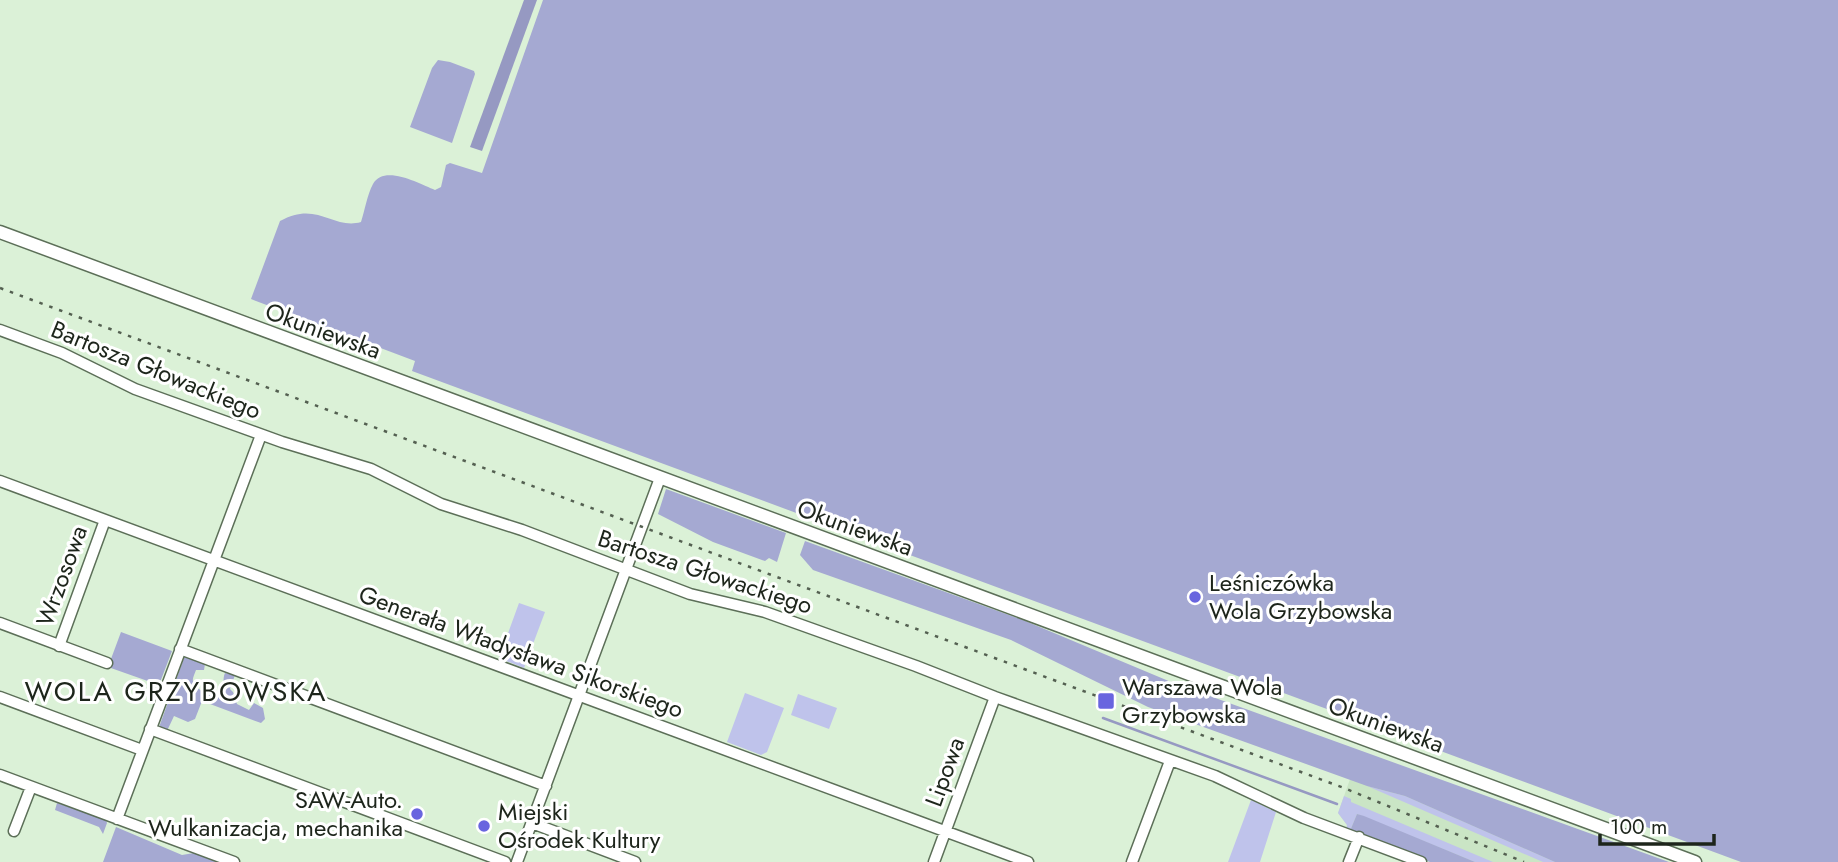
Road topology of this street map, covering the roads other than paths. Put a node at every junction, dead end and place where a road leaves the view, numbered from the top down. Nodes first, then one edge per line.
1 (0, 232) edge
2 (0, 330) edge
3 (261, 435) junction
4 (660, 478) junction
5 (0, 481) edge
6 (106, 520) junction
7 (214, 560) junction
8 (625, 570) junction
9 (0, 623) edge
10 (59, 646) junction
11 (180, 649) junction
12 (107, 663) dead end
13 (0, 696) edge
14 (579, 696) junction
15 (995, 697) junction
16 (150, 729) junction
17 (142, 750) junction
18 (1170, 761) junction
19 (0, 775) edge
20 (546, 786) junction
21 (31, 787) junction
22 (117, 819) junction
23 (532, 824) junction
24 (946, 830) junction
25 (14, 831) dead end
26 (1359, 837) junction
27 (234, 862) edge
28 (505, 862) edge
29 (517, 862) edge
30 (635, 862) edge
31 (934, 862) edge
32 (1028, 862) edge
33 (1132, 862) edge
34 (1349, 862) edge
35 (1421, 862) edge
36 (1695, 862) edge

1 - 4 main road, Okuniewska
2 - 3 street, Bartosza Głowackiego
3 - 7 street
3 - 8 street, Bartosza Głowackiego
4 - 8 street
4 - 36 main road, Okuniewska
5 - 6 street, Generała Władysława Sikorskiego
6 - 7 street, Generała Władysława Sikorskiego
6 - 10 street, Wrzosowa
7 - 11 street
7 - 14 street, Generała Władysława Sikorskiego
8 - 14 street
8 - 15 street, Bartosza Głowackiego
9 - 10 street
10 - 12 street
11 - 16 street
11 - 20 street
13 - 17 street
14 - 20 street
14 - 24 street, Generała Władysława Sikorskiego
15 - 18 street, Bartosza Głowackiego
15 - 24 street, Lipowa
16 - 17 street
16 - 28 street
17 - 22 street
18 - 26 street, Bartosza Głowackiego
18 - 33 street
19 - 21 street
20 - 23 street
21 - 22 street
21 - 25 street
22 - 27 street
23 - 29 street
23 - 30 street
24 - 31 street, Lipowa
24 - 32 street, Generała Władysława Sikorskiego
26 - 34 street
26 - 35 street, Bartosza Głowackiego

